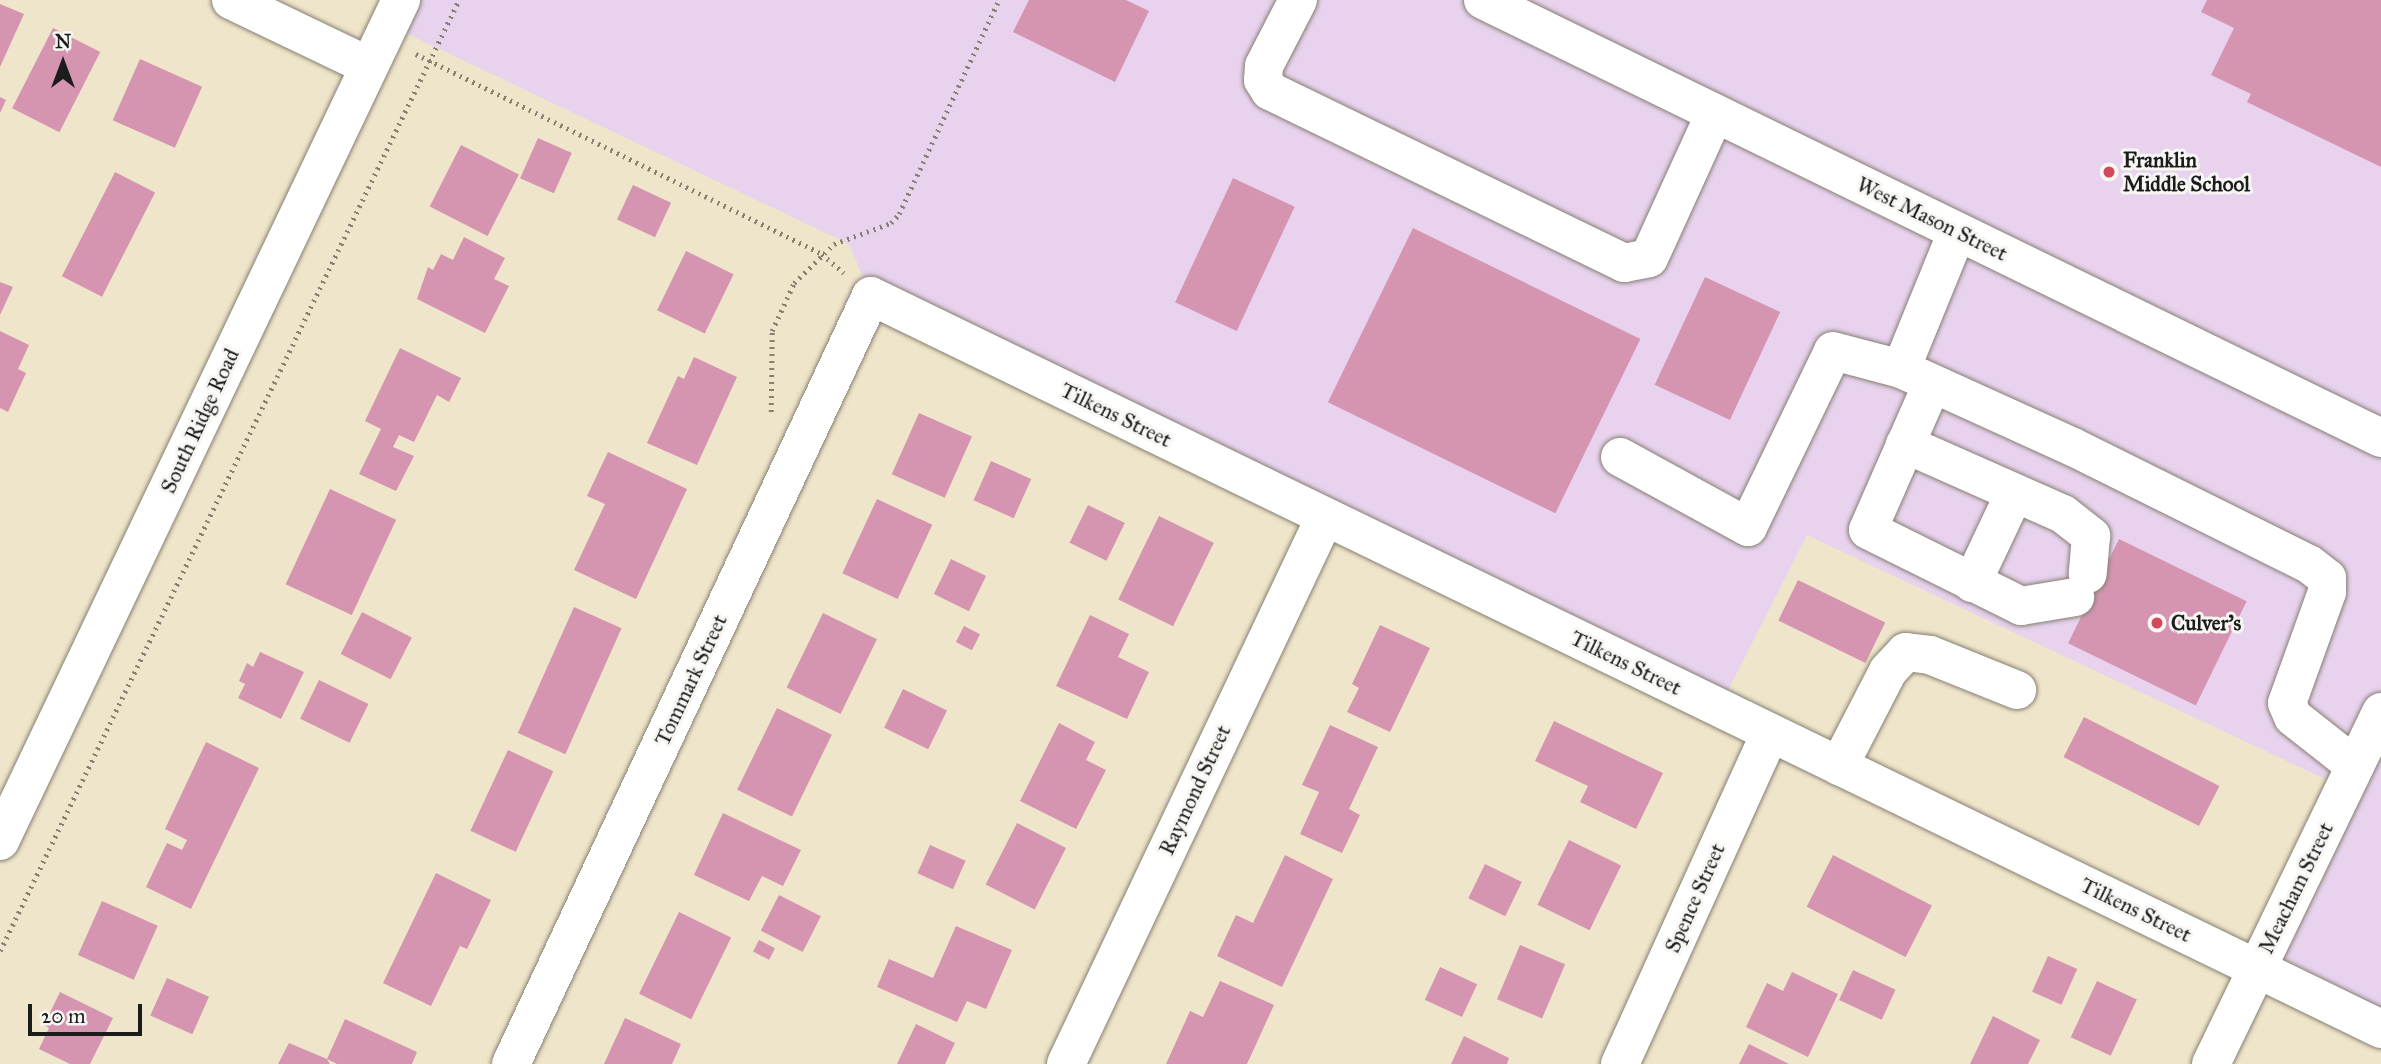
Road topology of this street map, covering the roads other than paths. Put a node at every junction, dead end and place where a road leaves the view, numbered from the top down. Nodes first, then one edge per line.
1 (231, 0) edge
2 (401, 0) edge
3 (1298, 0) edge
4 (1483, 0) edge
5 (376, 52) junction
6 (1715, 113) junction
7 (1957, 232) junction
8 (871, 296) joint
9 (1916, 377) junction
10 (2381, 438) edge
11 (1905, 444) junction
12 (1620, 457) dead end
13 (2014, 494) junction
14 (1325, 517) junction
15 (1972, 583) junction
16 (2017, 690) dead end
17 (2381, 712) edge
18 (1770, 733) junction
19 (1839, 766) junction
20 (2355, 766) junction
21 (0, 841) edge
22 (2257, 969) junction
23 (2381, 1029) edge
24 (511, 1064) edge
25 (1066, 1064) edge
26 (1620, 1064) edge
27 (2211, 1064) edge

1 - 5 street
2 - 5 street, South Ridge Road
3 - 6 street
4 - 6 street, West Mason Street
5 - 21 street, South Ridge Road
6 - 7 street, West Mason Street
7 - 9 street
7 - 10 street, West Mason Street
8 - 14 street, Tilkens Street
8 - 24 street, Tommark Street
9 - 11 street
9 - 12 street
9 - 20 street
11 - 13 street
11 - 15 street
13 - 15 street
13 - 15 street
14 - 18 street, Tilkens Street
14 - 25 street, Raymond Street
16 - 19 street
17 - 20 street, Meacham Street
18 - 19 street, Tilkens Street
18 - 26 street, Spence Street
19 - 22 street, Tilkens Street
20 - 22 street, Meacham Street
22 - 23 street, Tilkens Street
22 - 27 street, Meacham Street

